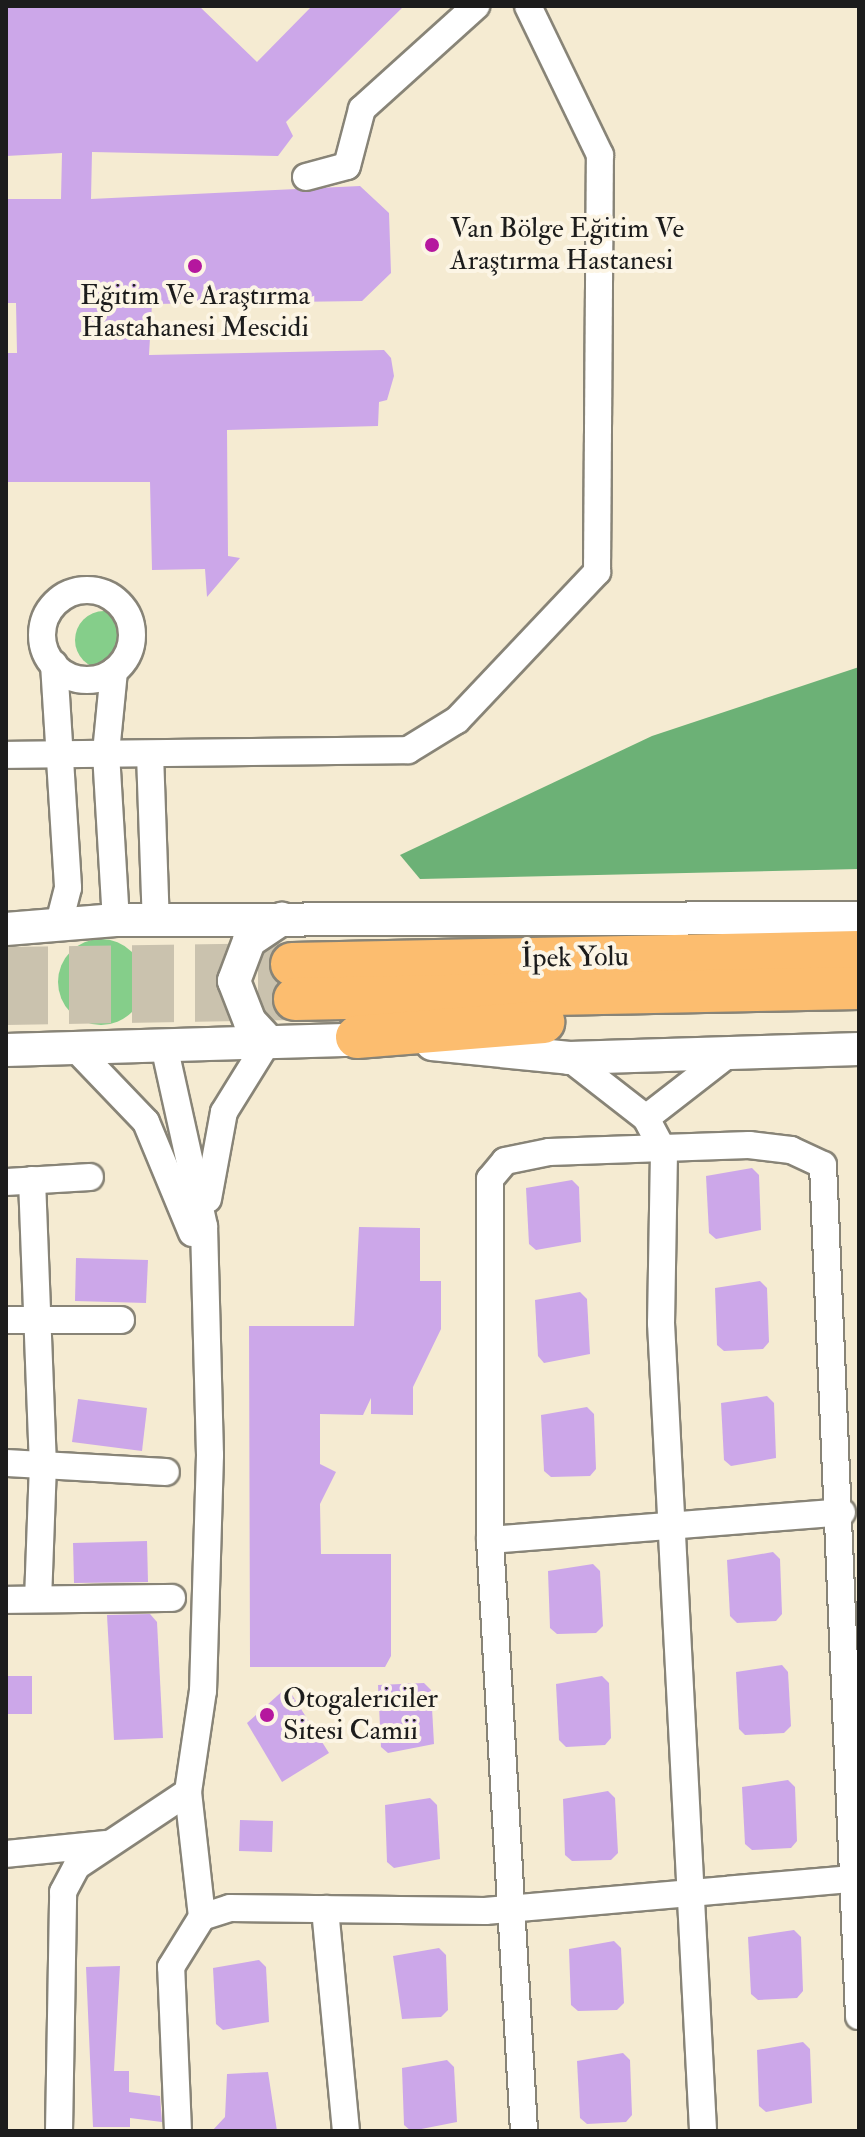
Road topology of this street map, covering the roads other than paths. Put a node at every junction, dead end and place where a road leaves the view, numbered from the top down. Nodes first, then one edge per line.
1 (476, 6) edge
2 (528, 6) edge
3 (306, 177) dead end
4 (54, 664) junction
5 (114, 671) junction
6 (106, 753) junction
7 (64, 754) junction
8 (150, 754) junction
9 (6, 755) edge
10 (859, 918) edge
11 (282, 919) junction
12 (116, 920) junction
13 (156, 922) junction
14 (58, 927) junction
15 (6, 929) edge
16 (859, 952) edge
17 (859, 988) edge
18 (859, 1008) edge
19 (357, 1037) junction
20 (268, 1041) junction
21 (164, 1046) junction
22 (859, 1049) edge
23 (6, 1050) edge
24 (78, 1051) junction
25 (731, 1052) junction
26 (569, 1058) junction
27 (646, 1118) junction
28 (664, 1152) junction
29 (90, 1177) dead end
30 (19, 1181) edge
31 (204, 1226) junction
32 (205, 1278) junction
33 (6, 1320) edge
34 (39, 1320) junction
35 (121, 1320) dead end
36 (6, 1463) edge
37 (43, 1464) junction
38 (166, 1472) dead end
39 (842, 1512) junction
40 (671, 1530) junction
41 (490, 1540) junction
42 (172, 1598) dead end
43 (38, 1599) junction
44 (6, 1600) edge
45 (188, 1792) junction
46 (110, 1844) junction
47 (6, 1854) edge
48 (850, 1879) junction
49 (689, 1894) junction
50 (325, 1909) junction
51 (507, 1909) junction
52 (202, 1917) junction
53 (859, 2016) edge
54 (59, 2131) edge
55 (178, 2131) edge
56 (346, 2131) edge
57 (524, 2131) edge
58 (703, 2131) edge

1 - 3 street
2 - 8 street
4 - 5 street
4 - 5 street
4 - 7 street
5 - 6 street
6 - 7 street
6 - 8 street
6 - 12 street
7 - 9 street
7 - 14 street
8 - 13 street
10 - 11 street
11 - 13 street
11 - 20 street
12 - 13 street
12 - 14 street
14 - 15 street
16 - 17 highway, İpek Yolu
18 - 19 highway
19 - 20 street
19 - 26 street
20 - 21 street
20 - 31 street
21 - 24 street
21 - 31 street
22 - 25 street
23 - 24 street
24 - 32 street
25 - 26 street
25 - 27 street
26 - 27 street
27 - 28 street
28 - 39 street
28 - 40 street
28 - 41 street
29 - 30 street
30 - 34 street
31 - 32 street
32 - 45 street
33 - 34 street
34 - 35 street
34 - 37 street
36 - 37 street
37 - 38 street
37 - 43 street
39 - 40 street
39 - 48 street
40 - 41 street
40 - 49 street
41 - 51 street
42 - 43 street
43 - 44 street
45 - 46 street
45 - 52 street
46 - 47 street
46 - 54 street
48 - 49 street
48 - 53 street
49 - 51 street
49 - 58 street
50 - 51 street
50 - 52 street
50 - 56 street
51 - 57 street
52 - 55 street

